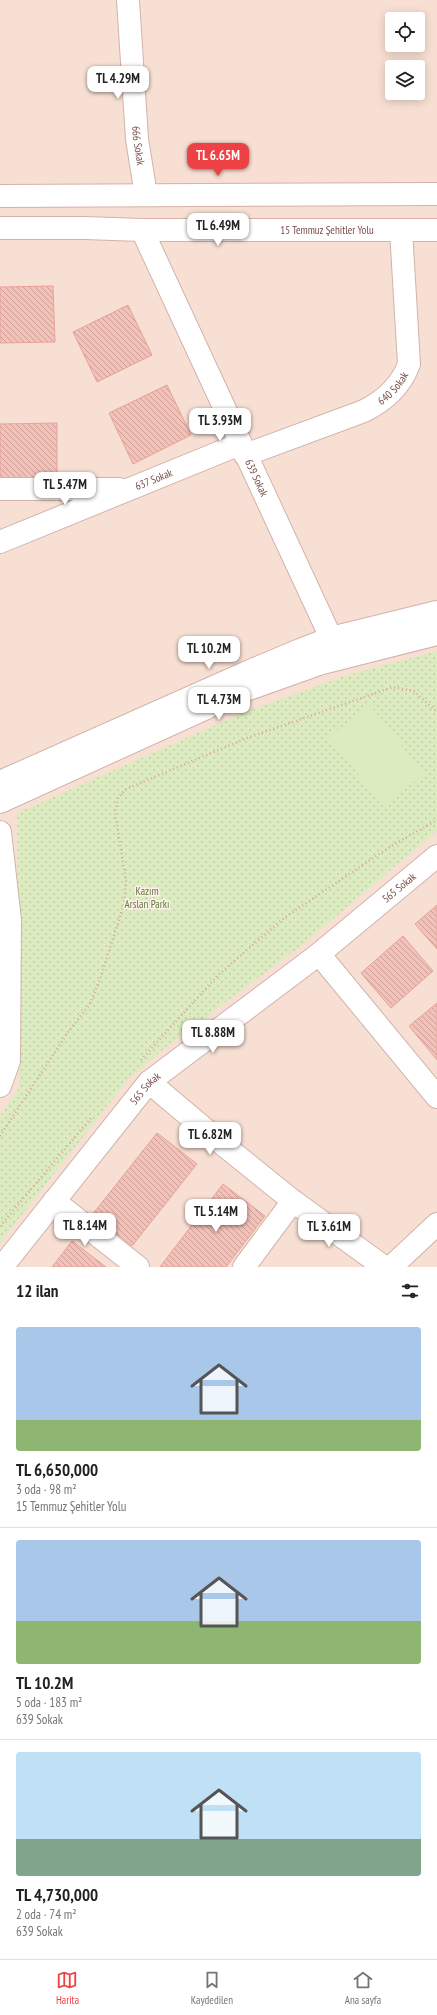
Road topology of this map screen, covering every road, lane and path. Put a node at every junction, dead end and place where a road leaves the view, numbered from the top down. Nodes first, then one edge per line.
1 (128, 0) edge
2 (437, 194) edge
3 (146, 195) junction
4 (0, 196) edge
5 (0, 228) edge
6 (142, 230) junction
7 (401, 230) junction
8 (437, 230) edge
9 (242, 449) junction
10 (0, 489) edge
11 (130, 489) junction
12 (0, 542) edge
13 (437, 612) edge
14 (437, 634) edge
15 (331, 638) junction
16 (437, 712) edge
17 (0, 786) edge
18 (437, 820) edge
19 (0, 832) edge
20 (437, 856) edge
21 (319, 954) junction
22 (198, 997) dead end
23 (149, 1082) junction
24 (0, 1086) edge
25 (437, 1097) edge
26 (0, 1136) edge
27 (54, 1201) junction
28 (293, 1201) junction
29 (437, 1224) edge
30 (2, 1267) edge
31 (138, 1267) edge
32 (244, 1267) edge
33 (384, 1267) edge
34 (391, 1267) edge

1 - 3 street, 666 Sokak
2 - 3 street
3 - 4 street
5 - 6 street, 15 Temmuz Şehitler Yolu
6 - 7 street, 15 Temmuz Şehitler Yolu
6 - 9 street, 639 Sokak
7 - 8 street, 15 Temmuz Şehitler Yolu
7 - 9 street, 640 Sokak
9 - 11 street, 637 Sokak
9 - 15 street, 639 Sokak
10 - 11 street
11 - 12 street, 637 Sokak
13 - 15 street
14 - 17 street
15 - 17 street
16 - 26 path
18 - 22 path
19 - 24 street
20 - 21 street, 565 Sokak
21 - 23 street, 565 Sokak
21 - 25 street
23 - 27 street, 565 Sokak
23 - 28 street
27 - 30 street, 565 Sokak
27 - 31 street
28 - 32 street
28 - 33 street
29 - 34 street

